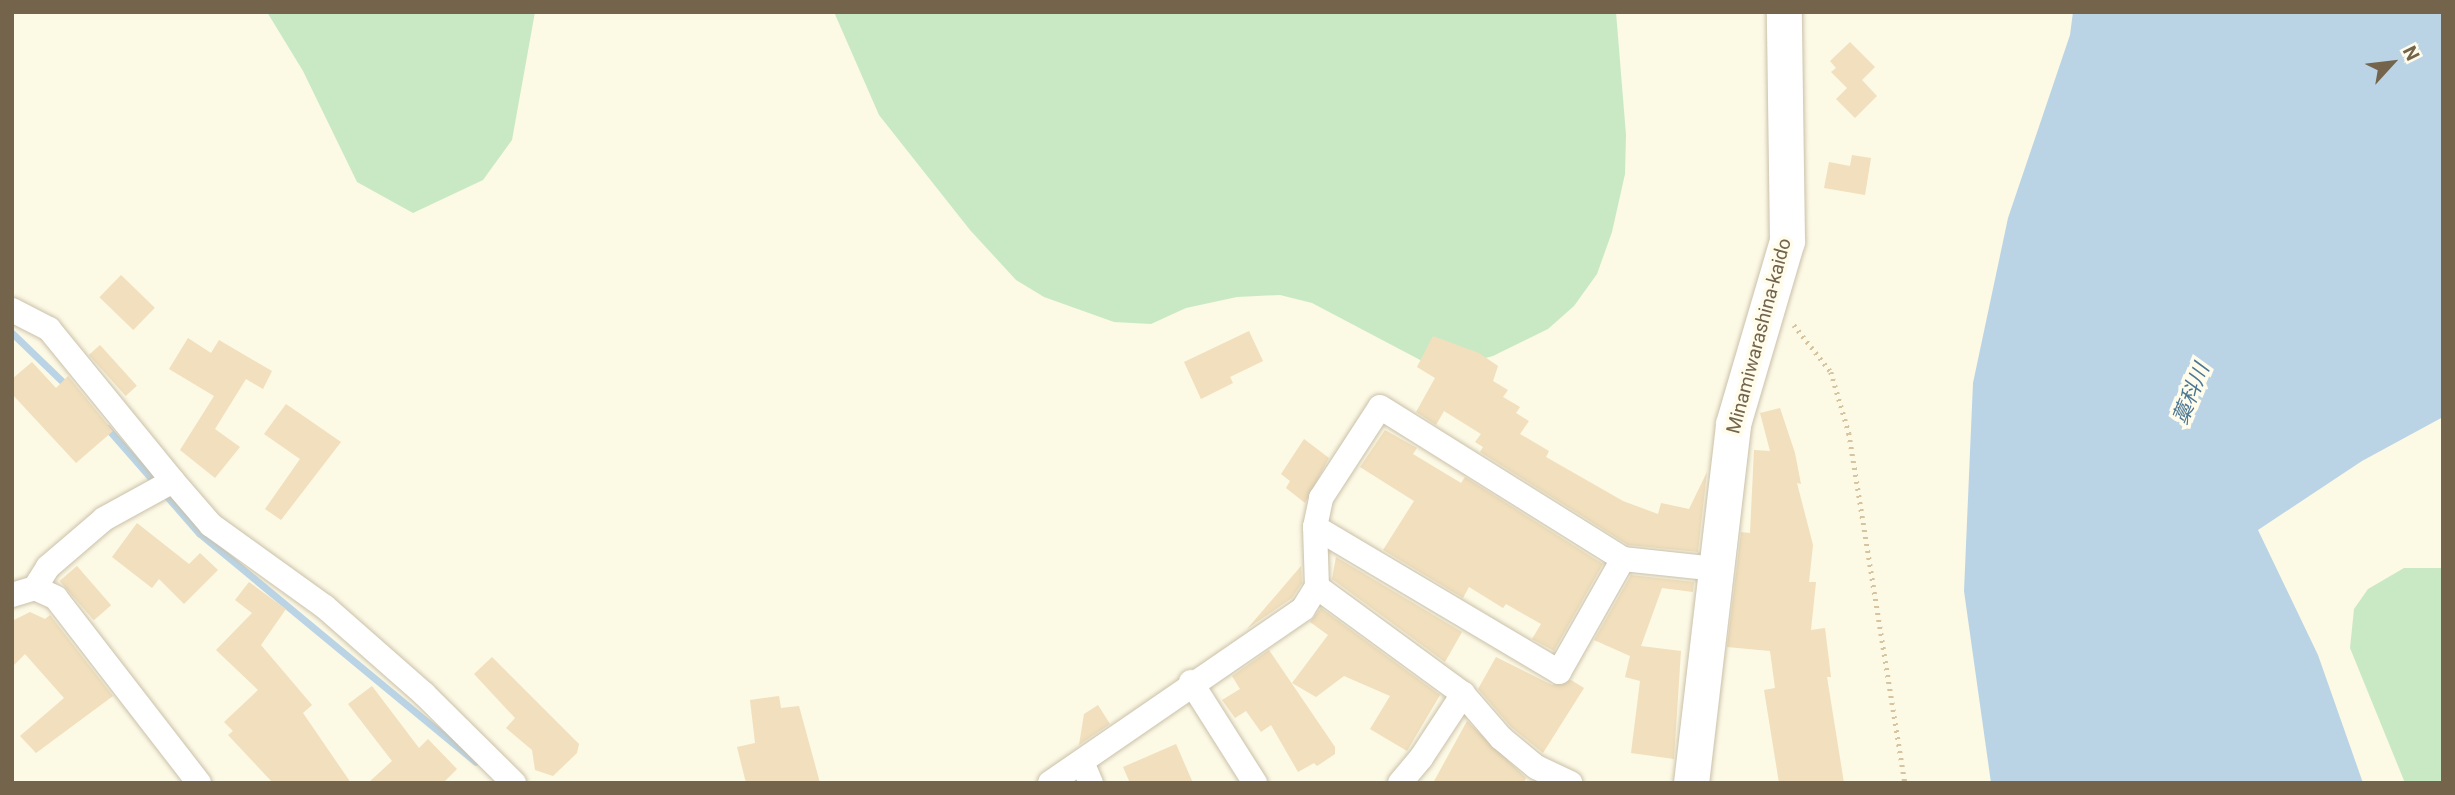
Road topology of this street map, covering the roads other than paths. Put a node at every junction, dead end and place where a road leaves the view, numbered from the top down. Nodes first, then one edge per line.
1 (1784, 12) edge
2 (12, 310) edge
3 (173, 481) junction
4 (1315, 527) junction
5 (1623, 559) junction
6 (1717, 569) junction
7 (1317, 587) junction
8 (24, 592) edge
9 (1191, 682) junction
10 (1463, 694) junction
11 (1087, 772) edge
12 (1532, 775) edge
13 (200, 783) edge
14 (514, 783) edge
15 (1050, 783) edge
16 (1255, 783) edge
17 (1400, 783) edge
18 (1570, 783) edge
19 (1691, 783) edge

1 - 6 main road, Minamiwarashina-kaido
2 - 3 street
3 - 8 street
3 - 14 street
4 - 5 street
4 - 5 street
4 - 7 street
5 - 6 street
6 - 19 main road, Minamiwarashina-kaido
7 - 9 street
7 - 10 street
8 - 13 street
9 - 11 street
9 - 16 street
10 - 12 street
10 - 17 street
11 - 15 street
12 - 18 street

